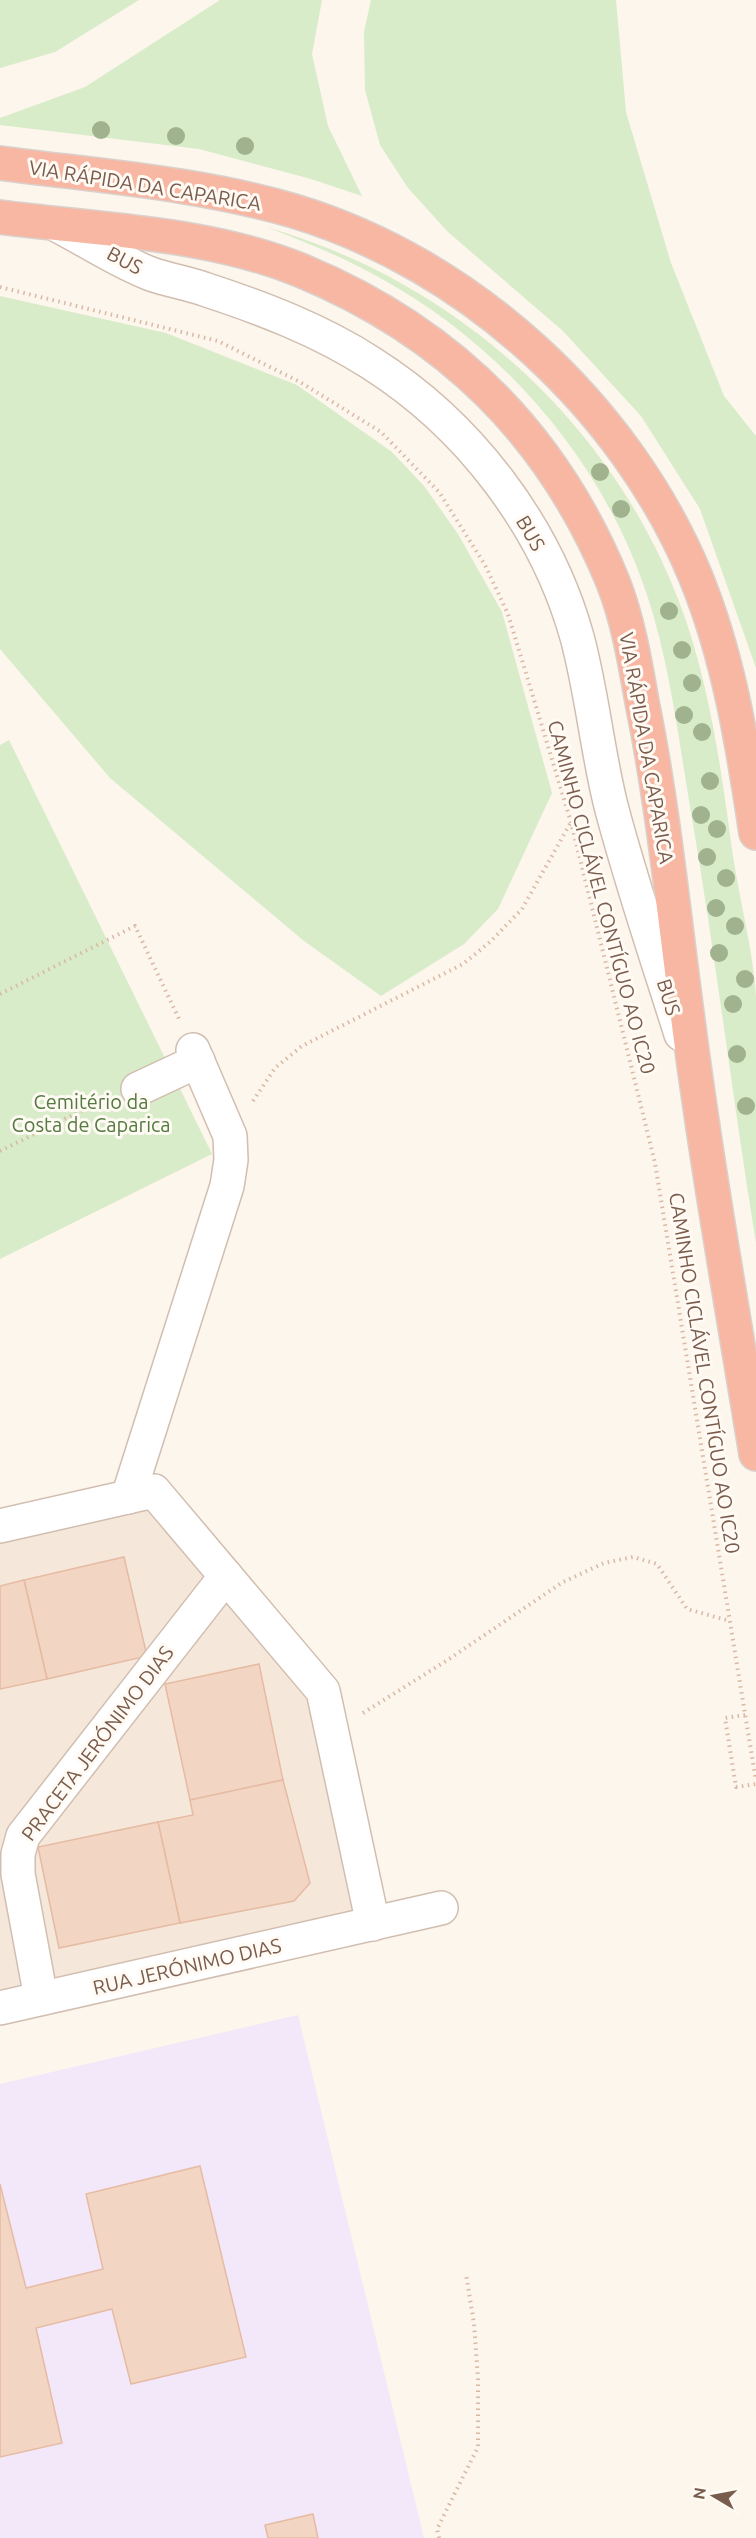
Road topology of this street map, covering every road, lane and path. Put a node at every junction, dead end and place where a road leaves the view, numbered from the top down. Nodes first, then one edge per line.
1 (0, 163) edge
2 (0, 217) edge
3 (57, 225) junction
4 (0, 287) edge
5 (571, 822) junction
6 (756, 832) edge
7 (0, 994) edge
8 (195, 1055) junction
9 (697, 1087) junction
10 (126, 1092) joint
11 (250, 1108) dead end
12 (0, 1151) edge
13 (756, 1454) edge
14 (141, 1494) junction
15 (0, 1526) edge
16 (226, 1576) junction
17 (730, 1621) junction
18 (745, 1714) junction
19 (332, 1732) junction
20 (756, 1783) edge
21 (441, 1908) dead end
22 (373, 1924) junction
23 (41, 1998) junction
24 (0, 2008) edge
25 (466, 2274) dead end
26 (439, 2538) edge

1 - 6 highway, VIA RÁPIDA DA CAPARICA
2 - 3 highway, VIA RÁPIDA DA CAPARICA
3 - 9 street, BUS
3 - 9 highway, VIA RÁPIDA DA CAPARICA
4 - 5 path, CAMINHO CICLÁVEL CONTÍGUO AO IC20
5 - 11 path
5 - 17 path, CAMINHO CICLÁVEL CONTÍGUO AO IC20
7 - 8 path
8 - 10 street
8 - 14 street
9 - 13 highway, VIA RÁPIDA DA CAPARICA
10 - 12 path
14 - 15 street
14 - 16 street
16 - 19 street
16 - 23 street, PRACETA JERÓNIMO DIAS
17 - 18 path, CAMINHO CICLÁVEL CONTÍGUO AO IC20
17 - 19 path
18 - 20 path, CAMINHO CICLÁVEL CONTÍGUO AO IC20
18 - 20 path
19 - 22 street
21 - 22 street, RUA JERÓNIMO DIAS
22 - 23 street, RUA JERÓNIMO DIAS
23 - 24 street, RUA JERÓNIMO DIAS
25 - 26 path

